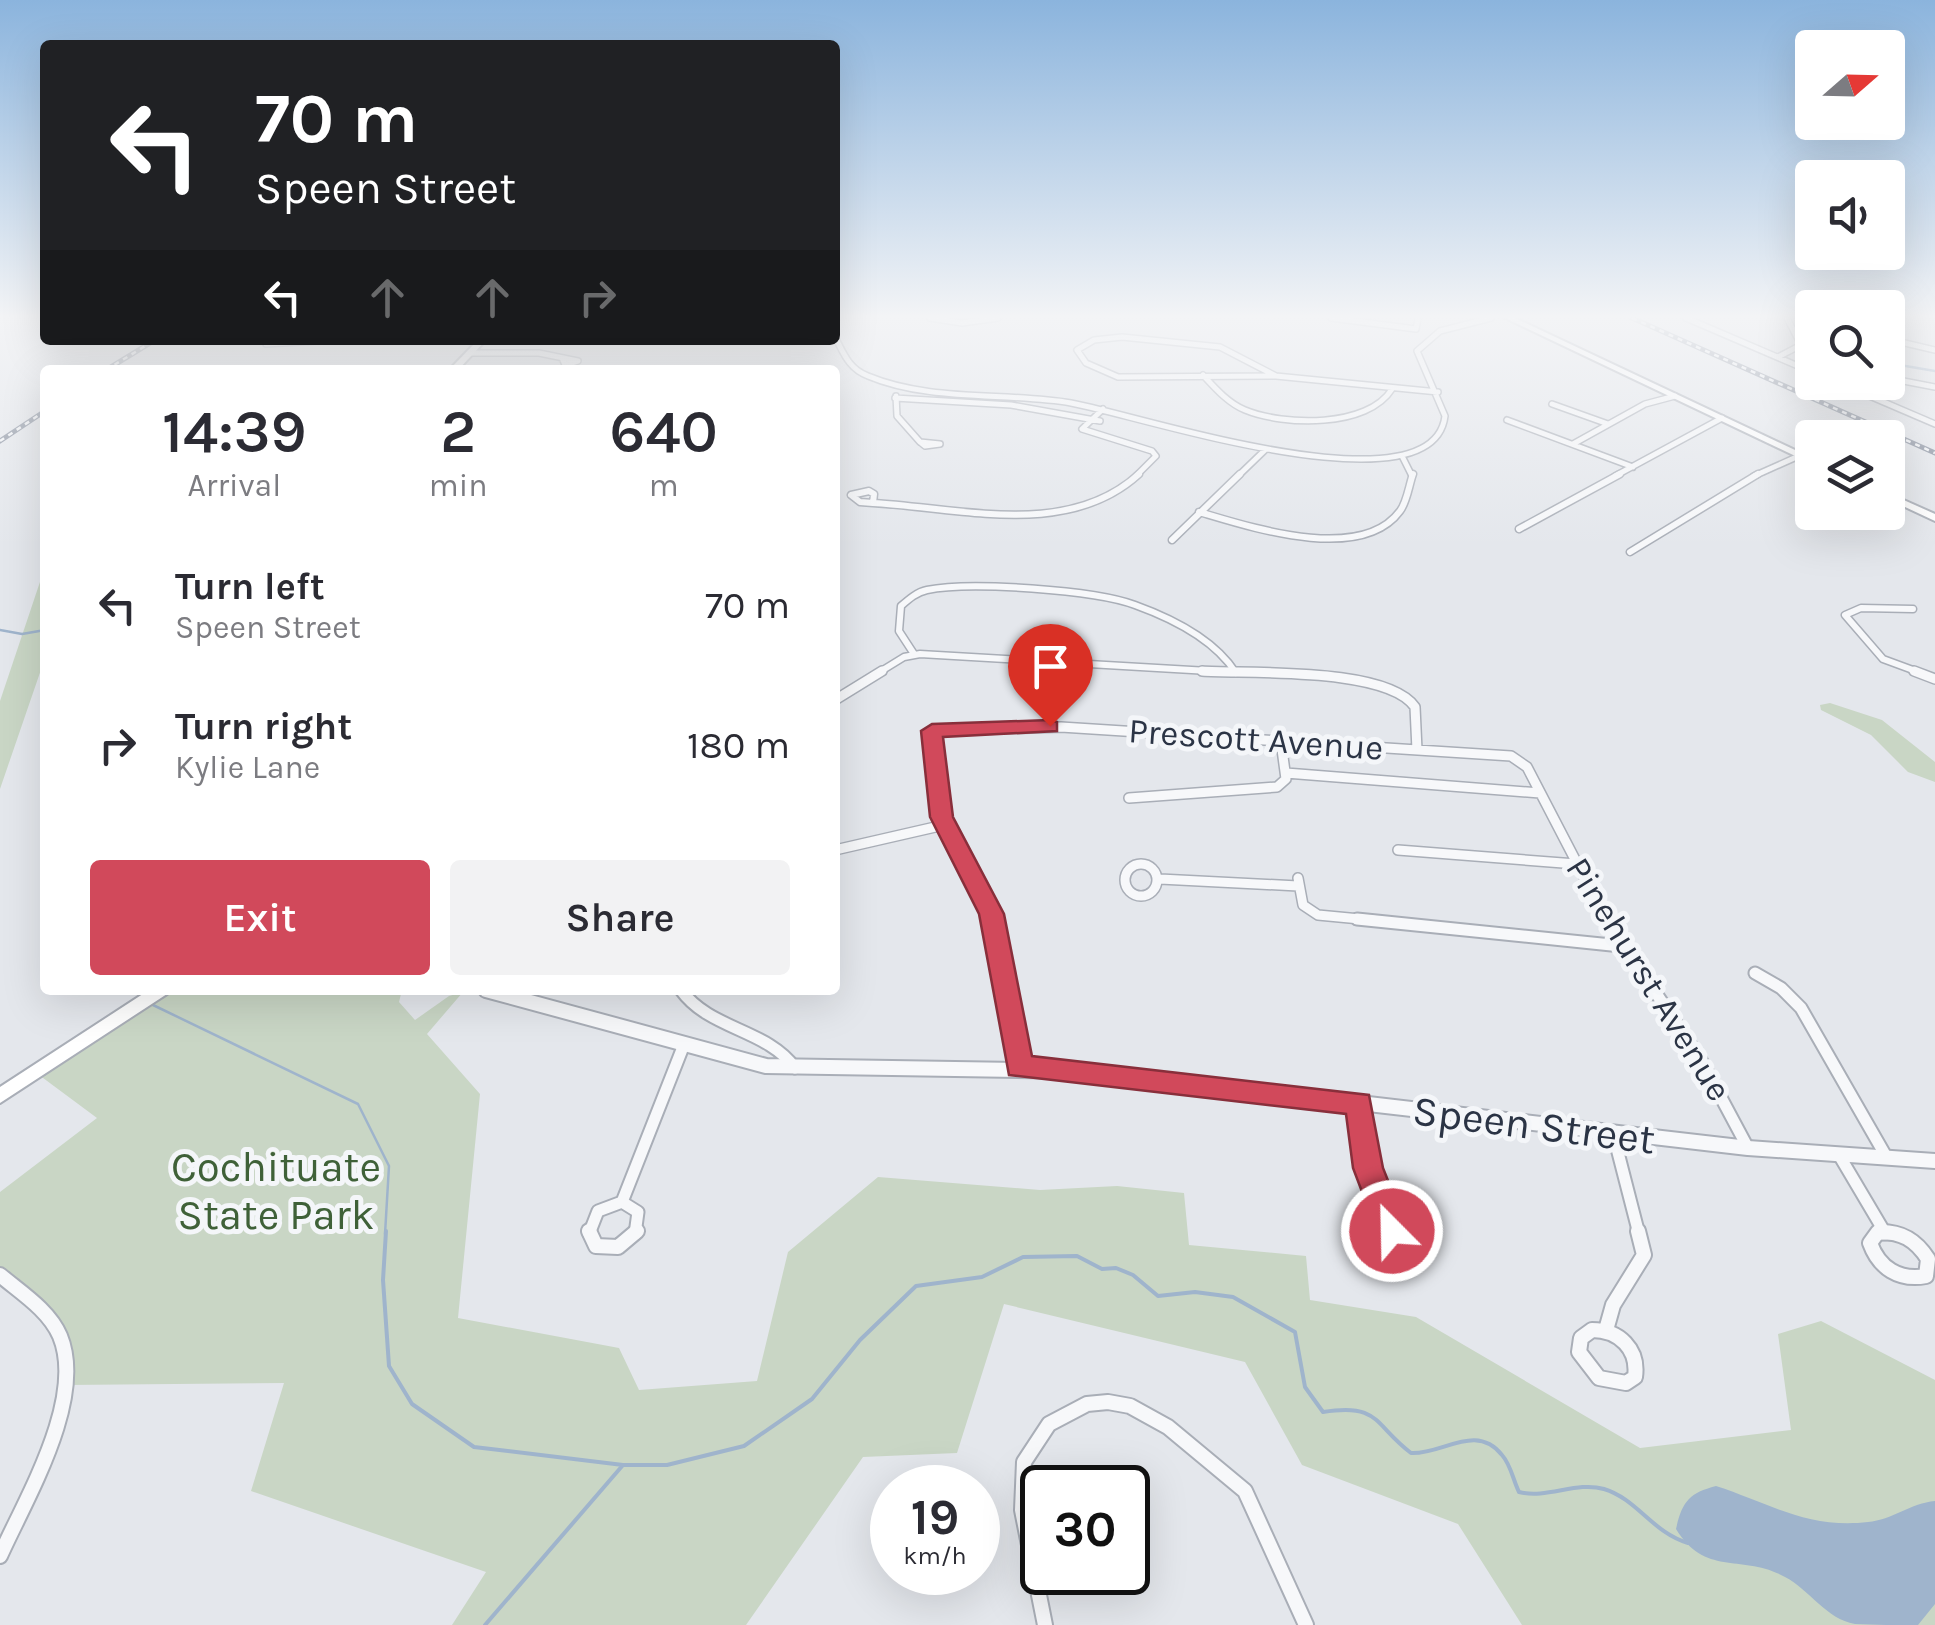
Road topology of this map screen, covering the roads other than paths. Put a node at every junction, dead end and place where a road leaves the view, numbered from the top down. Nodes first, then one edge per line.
1 (897, 394) edge
2 (1003, 394) edge
3 (1223, 394) edge
4 (1388, 394) edge
5 (1439, 394) edge
6 (1670, 394) edge
7 (1675, 396) junction
8 (895, 398) junction
9 (1878, 400) edge
10 (1552, 404) dead end
11 (1103, 409) junction
12 (1113, 411) junction
13 (1722, 418) junction
14 (1092, 419) junction
15 (1506, 420) dead end
16 (1100, 421) junction
17 (1608, 424) junction
18 (1935, 424) edge
19 (1090, 433) junction
20 (920, 442) dead end
21 (1573, 444) junction
22 (1265, 450) junction
23 (1795, 452) edge
24 (1402, 456) junction
25 (1795, 458) edge
26 (1633, 466) junction
27 (873, 502) dead end
28 (1905, 504) edge
29 (1199, 512) junction
30 (1935, 518) edge
31 (1519, 528) dead end
32 (1172, 540) dead end
33 (1630, 552) dead end
34 (1913, 609) dead end
35 (914, 654) junction
36 (1236, 674) junction
37 (1935, 680) edge
38 (840, 696) edge
39 (1281, 742) junction
40 (1418, 750) junction
41 (1520, 759) joint
42 (1286, 776) junction
43 (1540, 793) junction
44 (1129, 798) dead end
45 (944, 825) junction
46 (840, 849) edge
47 (1398, 850) dead end
48 (1576, 864) junction
49 (1160, 879) dead end
50 (1621, 946) junction
51 (1755, 973) dead end
52 (154, 995) edge
53 (503, 995) edge
54 (684, 995) edge
55 (683, 1047) junction
56 (1019, 1066) junction
57 (795, 1069) junction
58 (0, 1096) edge
59 (1359, 1103) junction
60 (1613, 1133) junction
61 (1748, 1148) junction
62 (1839, 1155) junction
63 (1887, 1158) junction
64 (1935, 1161) edge
65 (622, 1202) junction
66 (1884, 1230) junction
67 (1392, 1231) dead end
68 (0, 1275) edge
69 (1606, 1330) junction
70 (1268, 1532) joint
71 (0, 1556) edge
72 (1045, 1625) edge
73 (1306, 1625) edge

1 - 8 street
2 - 11 street
3 - 4 street
5 - 24 street
6 - 7 main road
7 - 13 main road
7 - 17 street
8 - 14 street
8 - 20 street
9 - 18 street
10 - 17 street
11 - 12 street
11 - 14 street
12 - 16 street
12 - 22 street
13 - 23 main road
13 - 26 street
14 - 16 street
14 - 19 street
15 - 21 street
16 - 19 street
17 - 21 street
19 - 27 street
21 - 26 street
22 - 24 street
22 - 29 street
24 - 29 street
25 - 33 street
26 - 31 street
28 - 30 main road
29 - 32 street
34 - 37 street
35 - 36 street
35 - 36 street
35 - 38 street
36 - 40 street
39 - 40 street, Prescott Avenue
39 - 42 street
39 - 45 street, Prescott Avenue
40 - 41 street, Prescott Avenue
41 - 43 street, Pinehurst Avenue
42 - 43 street
42 - 44 street
43 - 48 street, Pinehurst Avenue
45 - 46 street
45 - 56 street
47 - 48 street
48 - 50 street, Pinehurst Avenue
49 - 50 street
50 - 61 street, Pinehurst Avenue
51 - 63 street
52 - 58 main road
53 - 55 street, Speen Street
54 - 57 street
55 - 57 street, Speen Street
55 - 65 street
56 - 57 street, Speen Street
56 - 59 street, Speen Street
59 - 60 street, Speen Street
59 - 67 street
60 - 61 street, Speen Street
60 - 69 street
61 - 62 street, Speen Street
62 - 63 street, Speen Street
62 - 66 street
63 - 64 street, Speen Street
65 - 65 street
66 - 66 street
68 - 71 street
69 - 69 street
70 - 72 street
70 - 73 street

